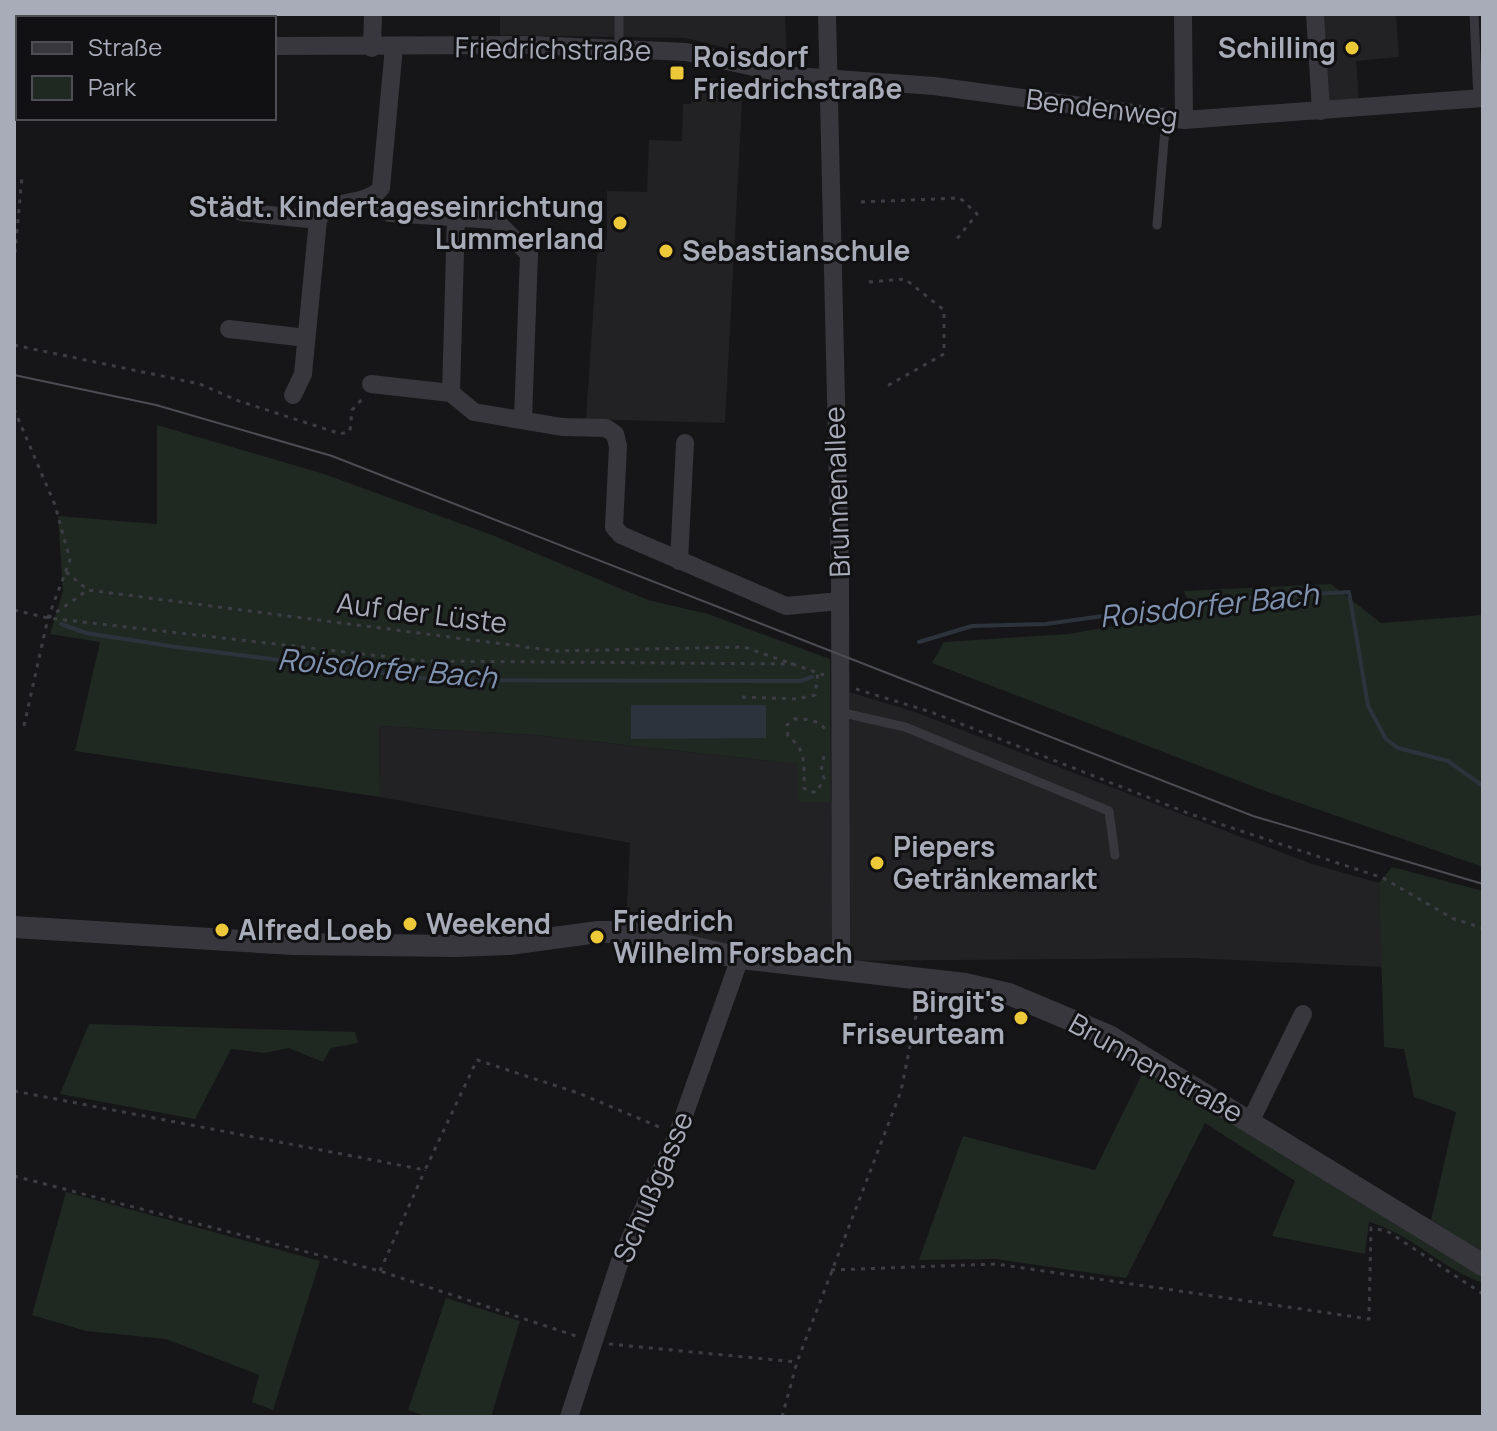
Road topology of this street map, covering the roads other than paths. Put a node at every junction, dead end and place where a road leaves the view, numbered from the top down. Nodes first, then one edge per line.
1 (373, 14) edge
2 (619, 14) edge
3 (827, 14) edge
4 (1183, 14) edge
5 (1315, 14) edge
6 (1474, 14) edge
7 (276, 46) edge
8 (394, 47) junction
9 (372, 48) junction
10 (619, 49) junction
11 (829, 78) junction
12 (1480, 99) edge
13 (1321, 111) junction
14 (1175, 118) junction
15 (373, 197) junction
16 (241, 212) dead end
17 (456, 217) junction
18 (318, 220) junction
19 (1157, 225) dead end
20 (229, 329) dead end
21 (306, 338) junction
22 (371, 384) road end
23 (451, 393) junction
24 (293, 395) dead end
25 (523, 419) junction
26 (685, 443) dead end
27 (679, 561) junction
28 (840, 601) junction
29 (839, 712) junction
30 (1115, 855) dead end
31 (14, 927) edge
32 (740, 958) junction
33 (841, 970) junction
34 (1303, 1014) dead end
35 (1251, 1120) junction
36 (1483, 1265) edge
37 (569, 1417) edge

1 - 9 street
2 - 10 lane
3 - 11 street, Brunnenallee
4 - 14 street
5 - 13 street
6 - 12 lane
7 - 9 street, Friedrichstraße
8 - 9 street, Friedrichstraße
8 - 10 street, Friedrichstraße
8 - 15 street
10 - 11 street, Friedrichstraße
11 - 14 street, Bendenweg
11 - 28 street, Brunnenallee
12 - 13 street, Bendenweg
13 - 14 street, Bendenweg
14 - 19 lane
15 - 17 street
15 - 18 street
16 - 18 street
17 - 23 street
17 - 25 street
18 - 21 street
20 - 21 street
21 - 24 street
22 - 23 street
23 - 25 street
25 - 27 street
26 - 27 street
27 - 28 street
28 - 29 street, Brunnenallee
29 - 30 lane
29 - 33 street, Brunnenallee
31 - 32 street, Brunnenstraße
32 - 33 street, Brunnenstraße
32 - 37 street, Schußgasse
33 - 35 street, Brunnenstraße
34 - 35 street
35 - 36 street, Brunnenstraße

